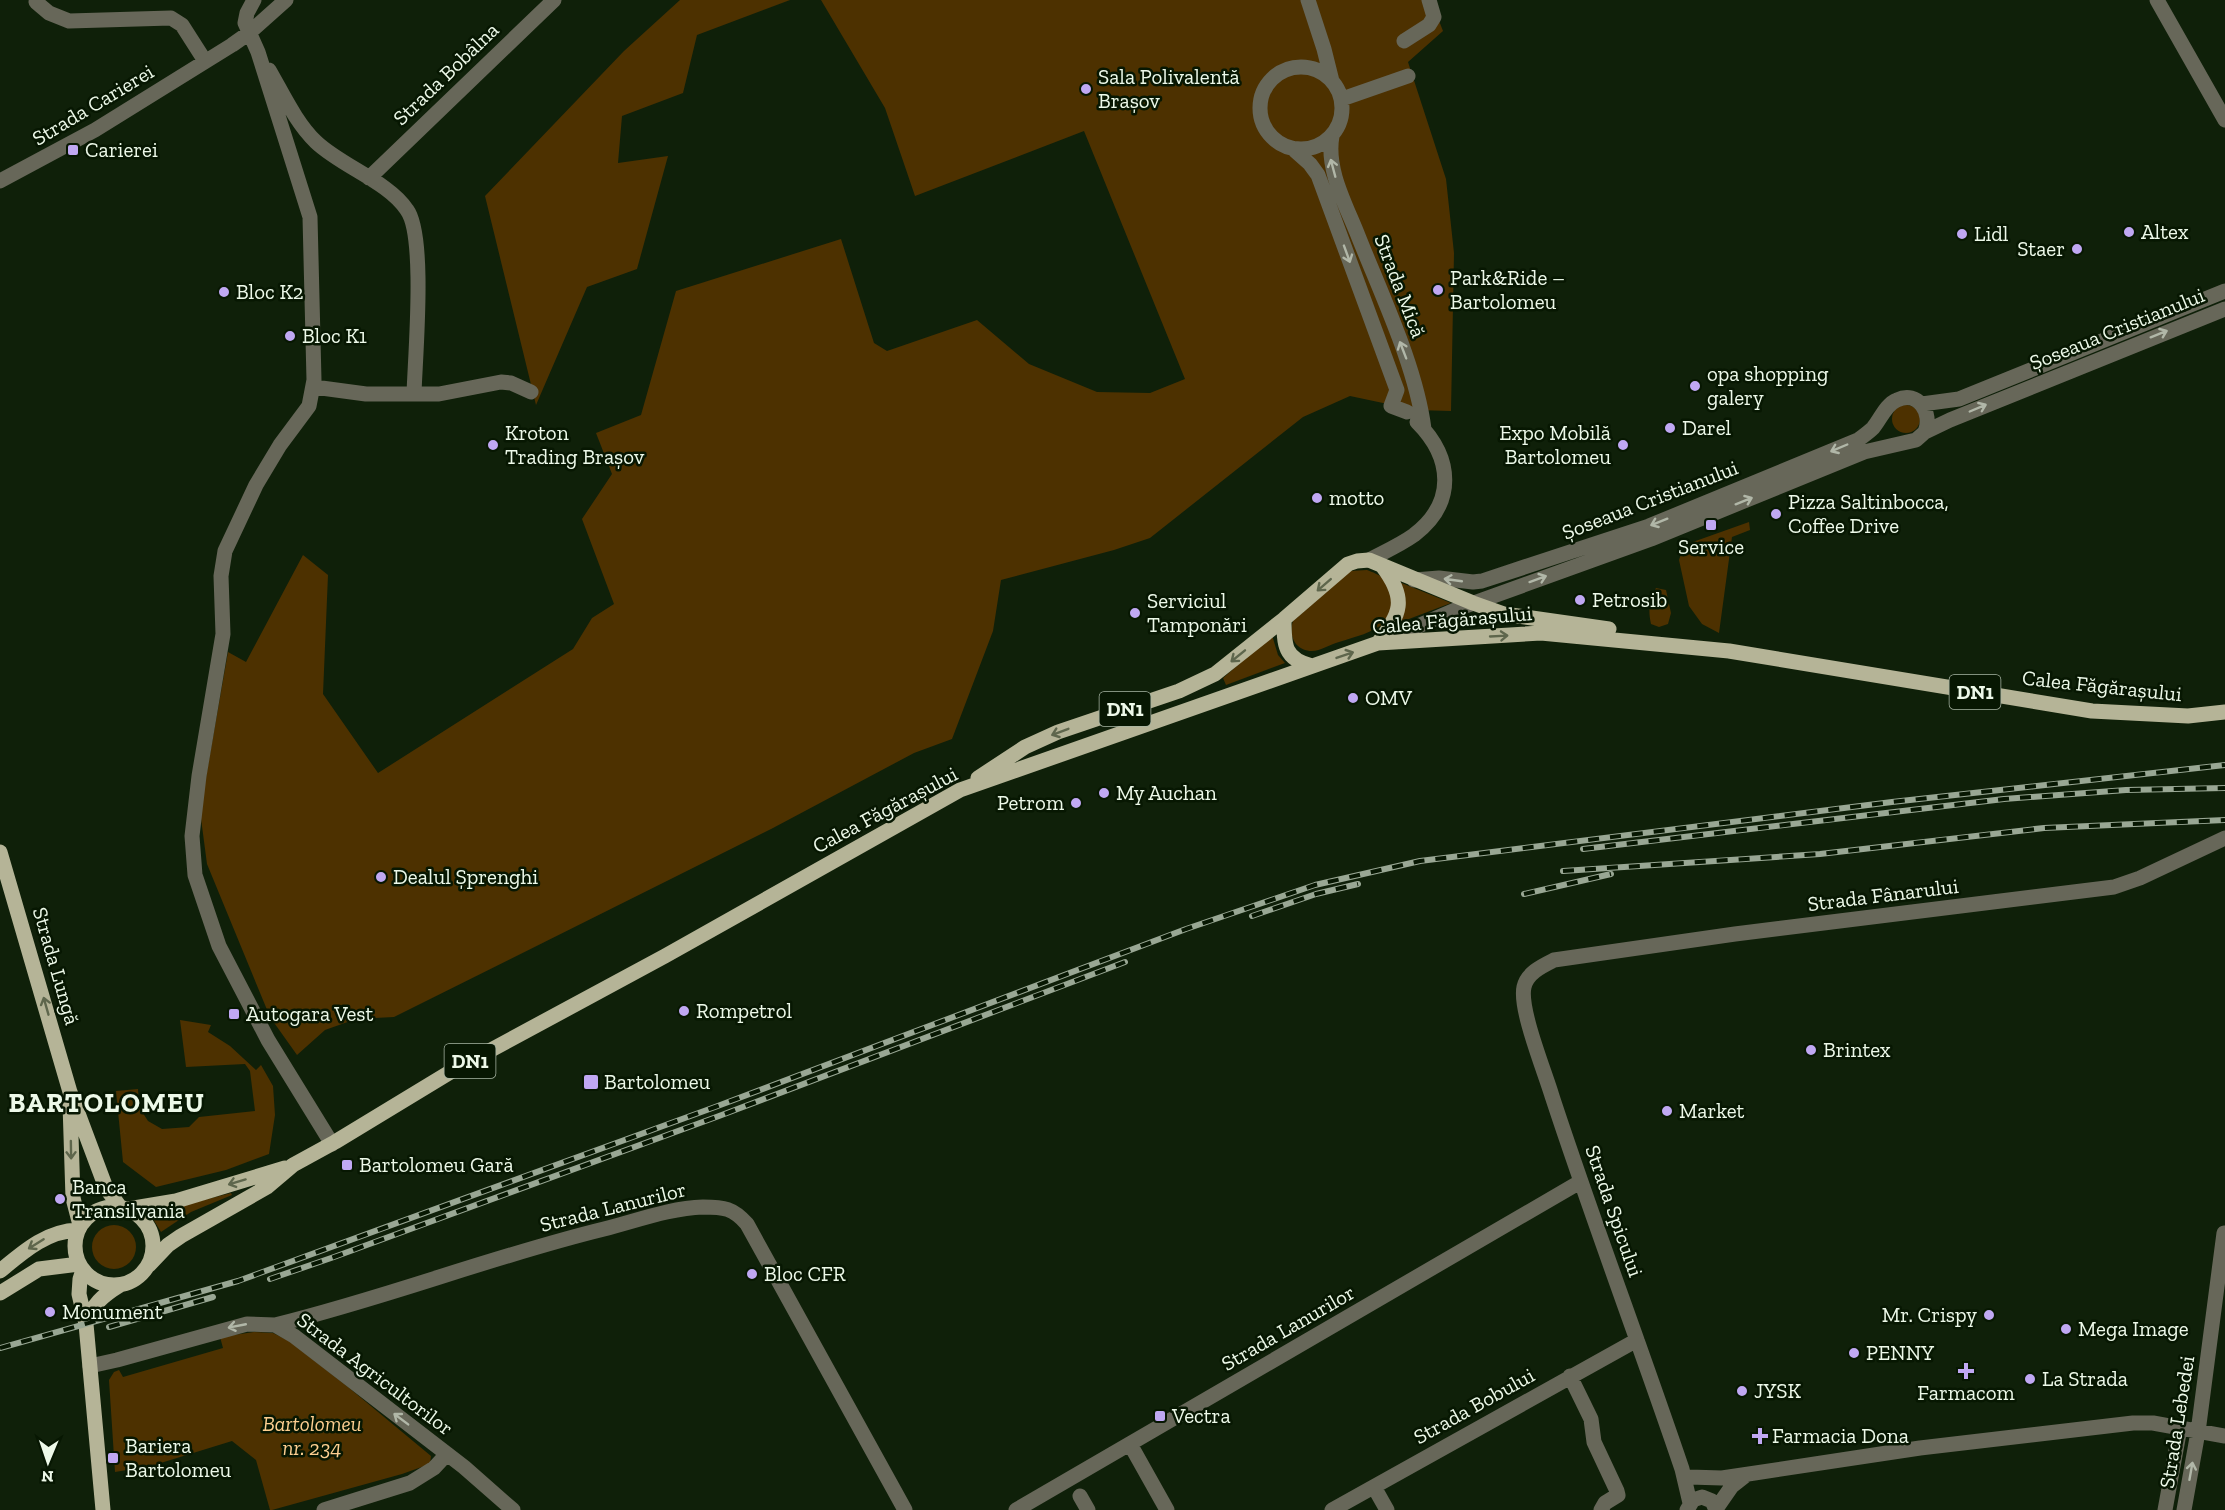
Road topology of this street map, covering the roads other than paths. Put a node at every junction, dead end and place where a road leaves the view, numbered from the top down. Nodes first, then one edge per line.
1 (254, 0) edge
2 (286, 0) edge
3 (554, 0) edge
4 (1308, 0) edge
5 (1429, 0) edge
6 (36, 2) dead end
7 (2162, 2) edge
8 (249, 33) junction
9 (1404, 40) dead end
10 (1324, 49) junction
11 (258, 52) junction
12 (205, 61) junction
13 (1317, 70) junction
14 (1408, 76) dead end
15 (1332, 81) junction
16 (1342, 99) junction
17 (2225, 120) edge
18 (1332, 136) junction
19 (1292, 148) junction
20 (369, 178) junction
21 (0, 181) edge
22 (2225, 291) edge
23 (2225, 309) edge
24 (314, 387) junction
25 (1397, 390) junction
26 (531, 392) dead end
27 (414, 394) junction
28 (1922, 404) junction
29 (1407, 412) junction
30 (1885, 413) junction
31 (1424, 429) junction
32 (1925, 432) junction
33 (1903, 442) junction
34 (1376, 563) junction
35 (1414, 580) junction
36 (1473, 603) junction
37 (1284, 619) junction
38 (1378, 643) junction
39 (1693, 646) junction
40 (1312, 666) junction
41 (2224, 712) edge
42 (960, 790) junction
43 (2225, 838) edge
44 (0, 852) edge
45 (6, 889) edge
46 (1538, 968) joint
47 (70, 1092) junction
48 (332, 1144) junction
49 (293, 1165) junction
50 (1580, 1182) junction
51 (124, 1208) junction
52 (79, 1228) junction
53 (2224, 1233) edge
54 (149, 1265) junction
55 (81, 1267) junction
56 (0, 1271) edge
57 (121, 1285) junction
58 (0, 1293) edge
59 (86, 1324) junction
60 (275, 1325) junction
61 (1636, 1340) junction
62 (90, 1366) junction
63 (1570, 1376) junction
64 (2180, 1428) junction
65 (2198, 1431) junction
66 (2225, 1436) edge
67 (1130, 1444) junction
68 (447, 1454) junction
69 (1686, 1473) junction
70 (1748, 1473) junction
71 (1722, 1478) junction
72 (1374, 1487) junction
73 (1080, 1496) dead end
74 (1696, 1502) edge
75 (103, 1510) edge
76 (324, 1510) edge
77 (513, 1510) edge
78 (905, 1510) edge
79 (1016, 1510) edge
80 (1088, 1510) edge
81 (1167, 1510) edge
82 (1332, 1510) edge
83 (1387, 1510) edge
84 (1601, 1510) edge
85 (1716, 1510) edge
86 (2165, 1510) edge
87 (2184, 1510) edge

1 - 8 street
2 - 8 street, Strada Carierei
3 - 20 street, Strada Bobâlna
4 - 10 street
5 - 9 street
6 - 12 street
7 - 17 street
8 - 11 street
8 - 12 street, Strada Carierei
10 - 13 street
10 - 15 street
11 - 20 street
11 - 24 street
12 - 21 street, Strada Carierei
13 - 15 street
13 - 19 street, Strada Mică
14 - 16 street
15 - 16 street
16 - 18 street, Strada Mică
18 - 19 street
31 -> 18 street, Strada Mică
19 -> 25 street, Strada Mică
20 - 27 street
22 - 28 street, Șoseaua Cristianului
32 -> 23 street, Șoseaua Cristianului
24 - 27 street
24 - 48 street
25 - 29 street, Strada Mică
25 - 29 street, Strada Mică
26 - 27 street
28 - 30 street, Șoseaua Cristianului
28 - 32 street
29 - 31 street, Strada Mică
30 - 33 street
30 -> 35 street, Șoseaua Cristianului
31 - 34 street
32 - 33 street, Șoseaua Cristianului
36 -> 33 street, Șoseaua Cristianului
34 - 35 main road, DN1
34 -> 37 main road, DN1
34 - 38 main road
35 - 36 main road, DN1
36 - 38 street, Șoseaua Cristianului
36 - 39 main road, Calea Făgărașului / DN1
37 - 40 main road
37 -> 42 main road, DN1
38 -> 39 main road, Calea Făgărașului / DN1
40 -> 38 main road, Calea Făgărașului / DN1
39 - 41 main road, Calea Făgărașului / DN1
40 - 42 main road, Calea Făgărașului / DN1
42 - 48 main road, Calea Făgărașului / DN1
43 - 46 street, Strada Fânarului
44 - 45 main road, Strada Lungă
47 -> 45 main road, Strada Lungă
46 - 50 street, Strada Spicului
47 - 51 main road, Strada Lungă
47 -> 52 main road, Strada Lungă
48 - 49 main road, Calea Făgărașului / DN1
49 -> 51 main road, Calea Făgărașului / DN1
49 - 54 main road, Calea Făgărașului / DN1
50 - 61 street, Strada Spicului
50 - 67 street, Strada Lanurilor
51 - 52 main road, DN1
51 - 54 main road
52 - 55 main road
52 -> 56 main road, DN1
53 - 65 street, Strada Lebedei
54 - 57 main road, DN1
55 - 57 main road
55 - 58 main road
55 - 59 main road
57 - 59 main road
59 - 62 main road
60 -> 62 street, Strada Agricultorilor
68 -> 60 street, Strada Agricultorilor
60 - 78 street, Strada Lanurilor
61 - 63 street, Strada Bobului
61 - 69 street, Strada Spicului
62 - 75 main road
63 - 72 street, Strada Bobului
63 - 84 street
64 - 65 street
64 - 70 street
64 - 86 street, Strada Lebedei
65 - 66 street
87 -> 65 street, Strada Lebedei
67 - 79 street, Strada Lanurilor
67 - 81 street
68 - 76 street
68 - 77 street, Strada Agricultorilor
69 - 71 street
69 - 74 street, Strada Spicului
70 - 71 street
70 - 85 street
71 - 74 street
72 - 82 street, Strada Bobului
72 - 83 street
73 - 80 street
74 - 85 street

